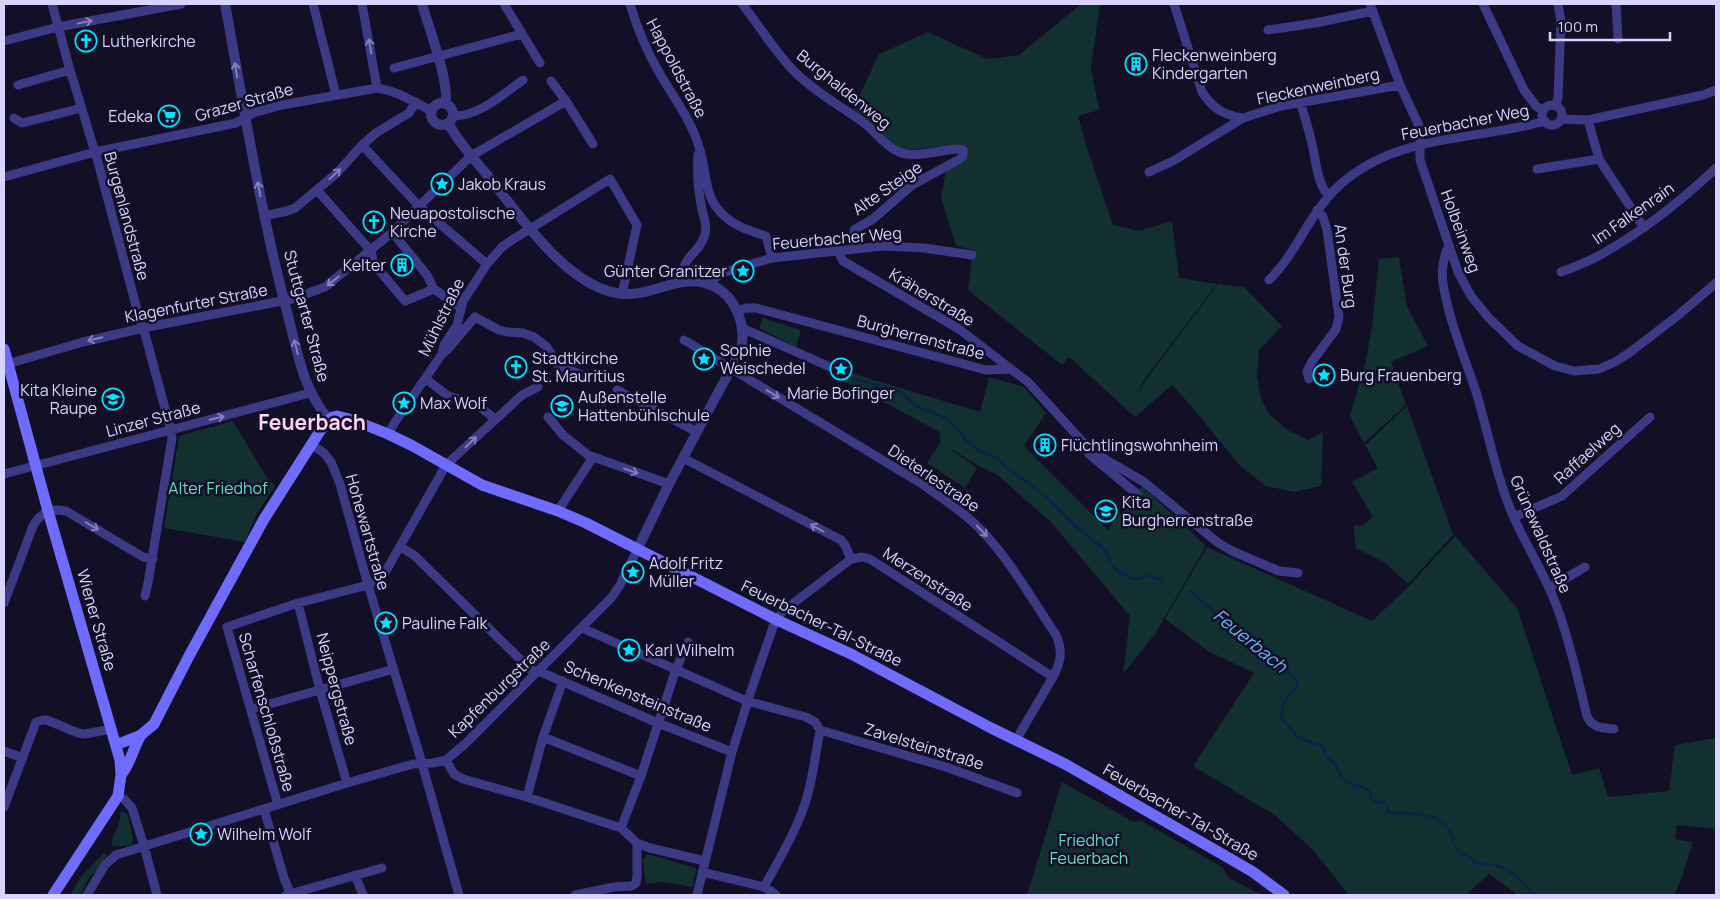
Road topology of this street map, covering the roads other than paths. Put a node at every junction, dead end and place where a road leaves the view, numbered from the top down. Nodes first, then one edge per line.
1 (52, 4) edge
2 (127, 4) edge
3 (180, 4) edge
4 (226, 4) edge
5 (313, 4) edge
6 (362, 4) edge
7 (422, 4) edge
8 (504, 4) edge
9 (630, 4) edge
10 (742, 4) edge
11 (1174, 4) edge
12 (1483, 4) edge
13 (1558, 4) edge
14 (1616, 4) edge
15 (1371, 7) edge
16 (130, 14) junction
17 (58, 27) junction
18 (1268, 30) dead end
19 (522, 34) junction
20 (1618, 39) dead end
21 (4, 41) edge
22 (438, 57) junction
23 (540, 63) dead end
24 (394, 68) dead end
25 (70, 70) junction
26 (523, 80) dead end
27 (551, 81) dead end
28 (18, 85) dead end
29 (1400, 85) junction
30 (377, 88) junction
31 (1716, 90) edge
32 (336, 95) junction
33 (566, 101) junction
34 (416, 102) junction
35 (1300, 102) junction
36 (445, 104) junction
37 (1556, 106) junction
38 (82, 108) junction
39 (432, 111) junction
40 (1543, 111) junction
41 (14, 118) dead end
42 (245, 118) junction
43 (1243, 118) junction
44 (1561, 119) junction
45 (451, 120) junction
46 (1588, 120) junction
47 (1545, 122) junction
48 (593, 144) dead end
49 (362, 145) junction
50 (1420, 145) junction
51 (699, 146) junction
52 (951, 150) joint
53 (95, 152) junction
54 (471, 156) junction
55 (1599, 159) junction
56 (1716, 168) edge
57 (1537, 169) dead end
58 (1149, 172) dead end
59 (4, 177) edge
60 (317, 190) junction
61 (1329, 196) junction
62 (419, 206) junction
63 (1318, 210) junction
64 (264, 216) junction
65 (1644, 228) junction
66 (528, 229) junction
67 (392, 232) junction
68 (1448, 247) junction
69 (855, 249) junction
70 (371, 251) junction
71 (838, 252) junction
72 (972, 255) dead end
73 (772, 258) junction
74 (487, 264) junction
75 (1561, 272) dead end
76 (1270, 280) dead end
77 (683, 281) junction
78 (1716, 283) edge
79 (712, 286) junction
80 (434, 289) junction
81 (622, 294) junction
82 (284, 301) junction
83 (460, 308) junction
84 (737, 311) junction
85 (143, 328) junction
86 (742, 328) junction
87 (684, 340) dead end
88 (4, 349) edge
89 (442, 354) junction
90 (8, 364) junction
91 (732, 368) junction
92 (1012, 369) junction
93 (837, 370) dead end
94 (586, 377) dead end
95 (426, 378) junction
96 (1310, 379) dead end
97 (538, 387) dead end
98 (617, 390) dead end
99 (310, 393) junction
100 (548, 417) dead end
101 (1650, 417) dead end
102 (495, 419) junction
103 (329, 420) junction
104 (170, 430) junction
105 (697, 432) junction
106 (388, 434) junction
107 (1082, 441) junction
108 (311, 444) junction
109 (593, 457) junction
110 (683, 458) junction
111 (36, 465) junction
112 (446, 465) junction
113 (4, 474) edge
114 (670, 484) junction
115 (1137, 494) dead end
116 (558, 510) junction
117 (48, 511) junction
118 (1514, 517) junction
119 (401, 547) junction
120 (637, 550) junction
121 (153, 558) junction
122 (851, 559) junction
123 (1585, 567) dead end
124 (1298, 573) dead end
125 (368, 585) junction
126 (1549, 588) junction
127 (145, 596) dead end
128 (4, 603) edge
129 (298, 604) junction
130 (777, 620) junction
131 (582, 628) junction
132 (688, 642) dead end
133 (394, 669) junction
134 (676, 669) junction
135 (538, 670) junction
136 (1053, 677) junction
137 (563, 681) junction
138 (320, 690) junction
139 (748, 701) junction
140 (252, 709) junction
141 (658, 723) junction
142 (1614, 728) dead end
143 (112, 729) junction
144 (820, 730) junction
145 (141, 735) junction
146 (543, 737) junction
147 (1016, 740) junction
148 (116, 745) junction
149 (4, 751) edge
150 (732, 752) junction
151 (23, 758) junction
152 (446, 760) junction
153 (422, 764) junction
154 (121, 775) junction
155 (641, 776) junction
156 (347, 783) junction
157 (1017, 793) dead end
158 (118, 796) junction
159 (527, 797) junction
160 (278, 805) junction
161 (4, 807) edge
162 (264, 809) junction
163 (621, 828) junction
164 (637, 843) junction
165 (144, 846) junction
166 (706, 861) junction
167 (382, 868) dead end
168 (702, 872) junction
169 (355, 875) junction
170 (764, 888) junction
171 (53, 895) edge
172 (87, 895) edge
173 (157, 895) edge
174 (289, 895) edge
175 (363, 895) edge
176 (459, 895) edge
177 (575, 895) edge
178 (698, 895) edge
179 (776, 895) edge
180 (1284, 895) edge

1 - 17 street, Burgenlandstraße
2 - 16 street
3 - 16 street
42 -> 4 street, Stuttgarter Straße
5 - 32 street
30 -> 6 street
7 - 22 street
8 - 19 street
9 - 51 street, Happoldstraße
10 - 52 street, Burghaldenweg
11 - 43 street, Fleckenweinberg
12 - 40 street
13 - 37 street
14 - 20 street
15 - 18 street
15 - 29 street, Holbeinweg
17 -> 16 street
17 - 21 street
17 - 25 street, Burgenlandstraße
19 - 22 street
19 - 23 street
22 - 24 street
22 - 36 street
25 - 28 street
25 - 38 street, Burgenlandstraße
26 - 45 street
27 - 33 street
29 - 35 street, Fleckenweinberg
29 - 50 street, Holbeinweg
30 - 32 street, Grazer Straße
30 - 34 street, Grazer Straße
31 - 46 street, Feuerbacher Weg
32 - 42 street, Grazer Straße
33 - 48 street
33 - 54 street, Klagenfurter Straße
34 - 39 street, Grazer Straße
34 - 49 street
35 - 43 street, Fleckenweinberg
35 - 61 street
36 - 39 street
36 - 45 street
37 - 40 street, Feuerbacher Weg
37 - 44 street
38 - 41 street
38 - 53 street, Burgenlandstraße
39 - 45 street
40 - 47 street, Feuerbacher Weg
42 - 53 street, Grazer Straße
64 -> 42 street, Stuttgarter Straße
43 - 58 street, Fleckenweinberg
44 - 46 street, Feuerbacher Weg
44 - 47 street, Feuerbacher Weg
45 - 54 street
46 - 55 street
47 - 50 street, Feuerbacher Weg
60 -> 49 street
49 - 62 street
50 - 61 street, Feuerbacher Weg
50 - 68 street, Holbeinweg
51 - 73 street, Happoldstraße
51 - 77 street, Happoldstraße
52 - 69 street, Alte Steige
53 - 59 street, Grazer Straße
53 - 85 street, Burgenlandstraße
54 - 62 street, Klagenfurter Straße
54 - 66 street
55 - 57 street
55 - 65 street
56 - 65 street, Im Falkenrain
60 - 64 street
60 - 70 street
61 - 63 street, Feuerbacher Weg
62 - 67 street, Klagenfurter Straße
62 - 74 street
63 - 76 street, Feuerbacher Weg
63 - 96 street, An der Burg
64 - 82 street, Stuttgarter Straße
65 - 75 street, Im Falkenrain
66 - 74 street, Mühlstraße
66 - 81 street
66 - 81 street, Mühlstraße
67 - 70 street, Klagenfurter Straße
67 - 80 street
68 - 78 street, Holbeinweg
68 - 118 street, Grünewaldstraße
69 - 71 street, Feuerbacher Weg
69 - 72 street, Feuerbacher Weg
70 - 80 street
70 -> 82 street, Klagenfurter Straße
71 - 73 street, Feuerbacher Weg
71 - 92 street, Kräherstraße
73 - 79 street, Feuerbacher Weg
74 - 83 street, Mühlstraße
77 - 79 street
77 - 81 street
79 - 84 street
80 - 83 street
82 - 85 street, Klagenfurter Straße
99 -> 82 street, Stuttgarter Straße
83 - 89 street, Mühlstraße
84 - 86 street
84 - 92 street, Burgherrenstraße
85 -> 90 street, Klagenfurter Straße
85 - 104 street, Burgenlandstraße
86 - 91 street, Kapfenburgstraße
86 - 93 street
87 - 91 street, Dieterlestraße
88 - 90 main road, Wiener Straße
89 - 94 street
89 - 95 street, Mühlstraße
90 - 111 main road, Wiener Straße
91 - 105 street, Kapfenburgstraße
91 -> 136 street, Dieterlestraße
92 - 107 street
95 - 102 street
95 - 106 street, Mühlstraße
97 - 102 street
98 - 105 street
99 - 103 street, Stuttgarter Straße
104 -> 99 street, Linzer Straße
100 - 109 street
101 - 118 street, Raffaelweg
112 -> 102 street
103 - 106 main road, Feuerbacher-Tal-Straße
103 - 108 main road
104 - 111 street, Linzer Straße
104 - 121 street, Burgenlandstraße
105 - 110 street, Kapfenburgstraße
106 - 112 main road, Feuerbacher-Tal-Straße
107 - 115 street
107 - 124 street
108 - 125 street, Hohewartstraße
108 - 145 main road
109 -> 114 street
109 - 116 street
110 - 114 street, Kapfenburgstraße
122 -> 110 street
111 - 113 street, Linzer Straße
111 - 117 main road, Wiener Straße
112 - 116 main road, Feuerbacher-Tal-Straße
112 - 119 street
114 - 120 street, Kapfenburgstraße
116 - 120 main road, Feuerbacher-Tal-Straße
117 -> 121 street
117 - 128 street
117 - 143 main road, Wiener Straße
118 - 126 street, Grünewaldstraße
119 - 125 street
119 - 135 street, Schenkensteinstraße
120 - 130 main road, Feuerbacher-Tal-Straße
120 - 131 street, Kapfenburgstraße
121 - 127 street, Burgenlandstraße
122 - 130 street
122 - 136 street, Merzenstraße
123 - 126 street
125 - 129 street
125 - 133 street, Hohewartstraße
126 - 142 street, Grünewaldstraße
129 - 138 street, Neippergstraße
129 - 140 street, Scharfenschloßstraße
130 - 139 street
130 - 147 main road, Feuerbacher-Tal-Straße
131 - 134 street, Zavelsteinstraße
131 - 135 street, Kapfenburgstraße
132 - 134 street
133 - 138 street
133 - 153 street, Hohewartstraße
134 - 139 street, Zavelsteinstraße
134 - 141 street
135 - 137 street, Schenkensteinstraße
135 - 152 street, Kapfenburgstraße
136 - 147 street, Dieterlestraße
137 - 141 street, Schenkensteinstraße
137 - 146 street
138 - 140 street
138 - 156 street, Neippergstraße
139 - 144 street, Zavelsteinstraße
139 - 150 street
140 - 160 street, Scharfenschloßstraße
141 - 150 street, Schenkensteinstraße
141 - 155 street
143 - 148 main road, Wiener Straße
143 - 151 street
144 - 157 street, Zavelsteinstraße
144 - 170 street
145 - 148 main road
145 - 154 main road
146 - 155 street
146 - 159 street
147 - 180 main road, Feuerbacher-Tal-Straße
148 - 154 main road, Wiener Straße
149 - 151 street
150 - 166 street
151 - 161 street
152 - 153 street, Kapfenburgstraße
152 - 159 street
153 - 156 street, Kapfenburgstraße
153 - 176 street, Hohewartstraße
154 - 158 main road, Wiener Straße
155 - 163 street
156 - 160 street, Kapfenburgstraße
158 - 165 street
158 - 171 main road
159 - 163 street
160 - 162 street, Kapfenburgstraße
162 - 165 street, Kapfenburgstraße
162 - 174 street
163 - 164 street
164 - 166 street
164 - 177 street
165 - 172 street, Kapfenburgstraße
165 - 173 street
166 - 168 street
167 - 169 street
168 - 170 street
168 - 178 street
169 - 174 street
169 - 175 street
170 - 179 street

